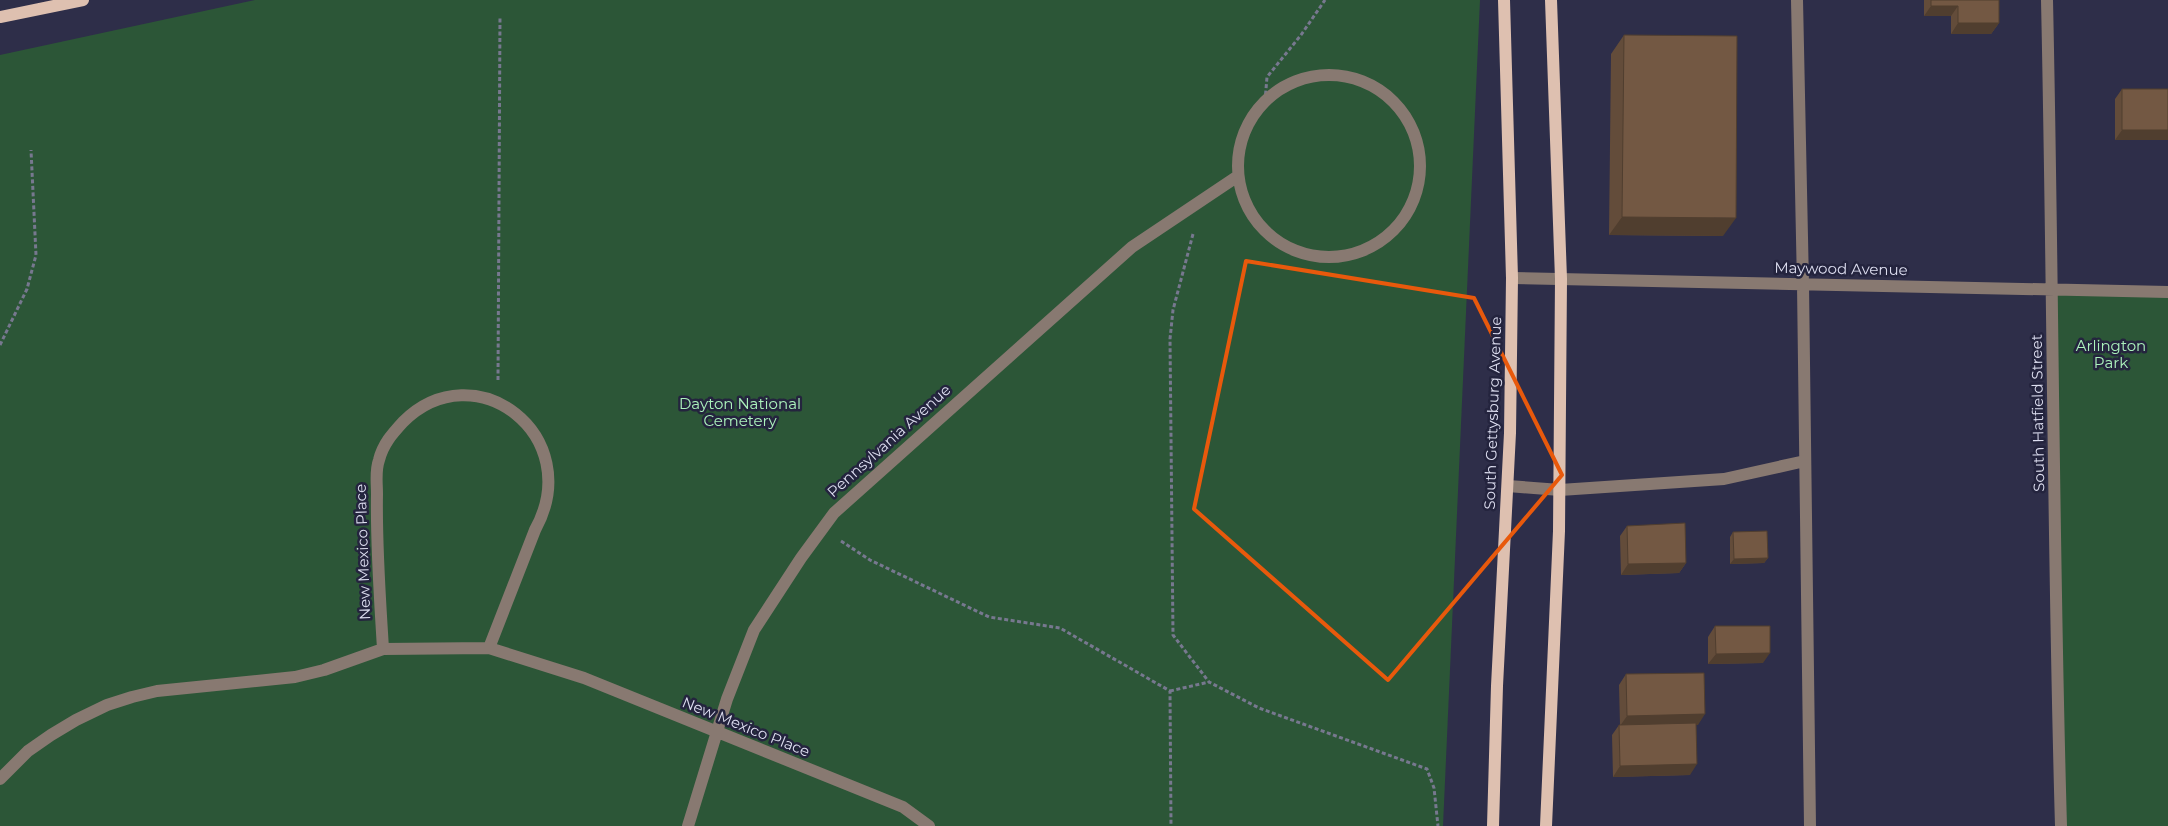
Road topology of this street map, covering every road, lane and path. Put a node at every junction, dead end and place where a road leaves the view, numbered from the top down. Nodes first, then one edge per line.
1 (83, 0) edge
2 (1325, 0) edge
3 (1504, 0) edge
4 (1551, 0) edge
5 (1797, 0) edge
6 (2047, 0) edge
7 (500, 16) dead end
8 (0, 18) edge
9 (1265, 101) junction
10 (30, 150) dead end
11 (1238, 176) junction
12 (1198, 203) junction
13 (1512, 278) junction
14 (1561, 279) junction
15 (1803, 285) junction
16 (2053, 290) junction
17 (2168, 292) edge
18 (0, 345) edge
19 (498, 403) junction
20 (1805, 461) junction
21 (1508, 486) junction
22 (1560, 490) junction
23 (822, 528) junction
24 (490, 648) junction
25 (383, 649) junction
26 (1209, 682) junction
27 (1170, 692) junction
28 (716, 732) junction
29 (0, 779) edge
30 (688, 826) edge
31 (929, 826) edge
32 (1171, 826) edge
33 (1438, 826) edge
34 (1493, 826) edge
35 (1546, 826) edge
36 (1810, 826) edge
37 (2061, 826) edge

1 - 8 main road
2 - 9 path
3 - 13 main road, South Gettysburg Avenue
4 - 14 main road
5 - 15 street
6 - 16 street, South Hatfield Street
7 - 19 path
9 - 11 street
9 - 11 street
10 - 18 path
11 - 12 street, Pennsylvania Avenue
12 - 23 street, Pennsylvania Avenue
12 - 26 path
13 - 14 street, Maywood Avenue
13 - 21 main road, South Gettysburg Avenue
14 - 15 street, Maywood Avenue
14 - 22 main road
15 - 16 street, Maywood Avenue
15 - 20 street
16 - 17 street, Maywood Avenue
16 - 37 street, South Hatfield Street
19 - 24 street, New Mexico Place
19 - 25 street, New Mexico Place
20 - 22 street
20 - 36 street
21 - 22 street
21 - 34 main road, South Gettysburg Avenue
22 - 35 main road
23 - 27 path
23 - 28 street, Pennsylvania Avenue
24 - 25 street, New Mexico Place
24 - 28 street, New Mexico Place
25 - 29 street, New Mexico Place
26 - 27 path
26 - 33 path
27 - 32 path
28 - 30 street, Pennsylvania Avenue
28 - 31 street, New Mexico Place

